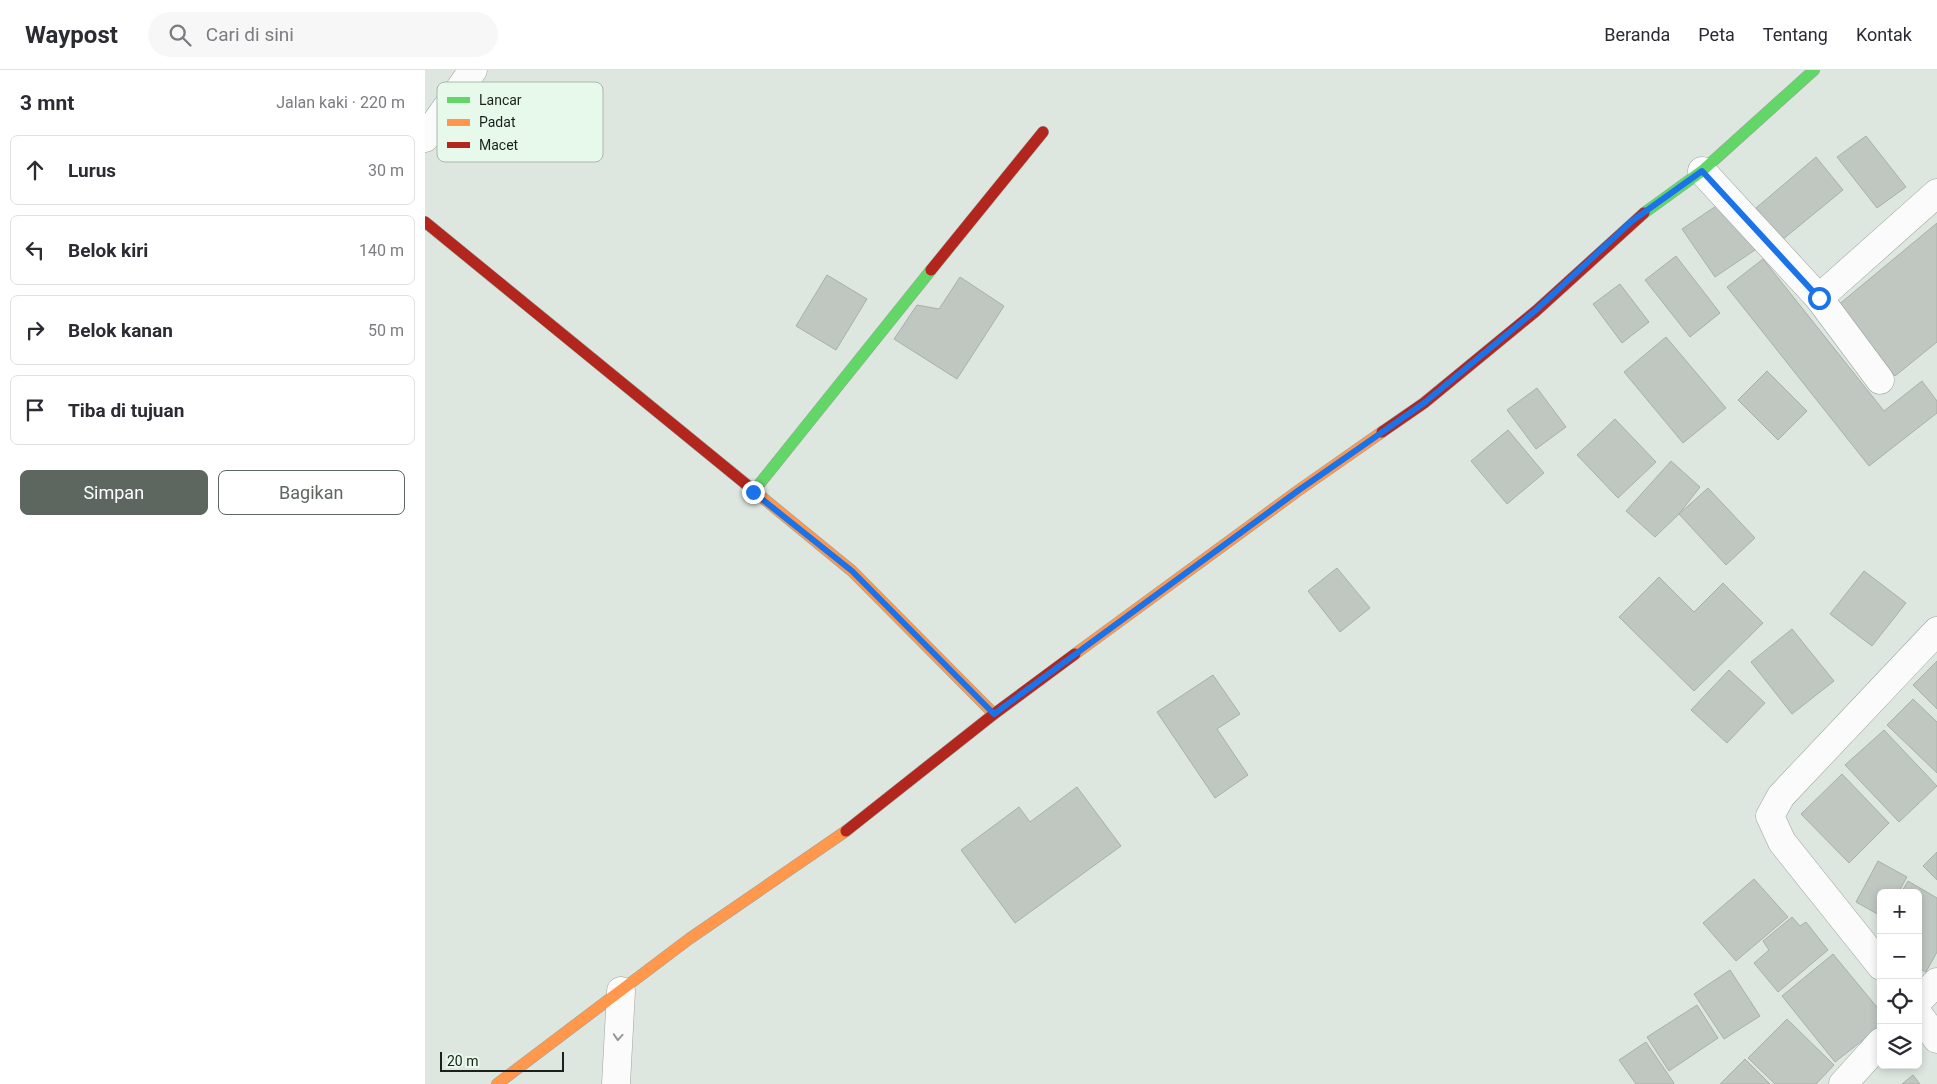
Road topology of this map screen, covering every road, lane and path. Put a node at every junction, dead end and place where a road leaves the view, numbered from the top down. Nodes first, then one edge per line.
1 (473, 70) edge
2 (1814, 70) edge
3 (465, 82) edge
4 (437, 121) edge
5 (1043, 132) dead end
6 (425, 138) edge
7 (1702, 171) junction
8 (1937, 193) edge
9 (425, 222) edge
10 (1819, 298) junction
11 (1880, 380) dead end
12 (753, 492) junction
13 (1937, 630) edge
14 (994, 714) junction
15 (1877, 961) edge
16 (1937, 982) edge
17 (621, 991) junction
18 (1922, 997) edge
19 (1922, 1019) edge
20 (1937, 1039) edge
21 (1877, 1046) edge
22 (497, 1084) edge
23 (616, 1084) edge
24 (1843, 1084) edge

1 - 3 street
2 - 7 street
4 - 6 street
5 - 12 street
7 - 10 street
7 - 14 street
8 - 10 street
9 - 12 street
10 - 11 street
12 - 14 street
13 - 15 street
14 - 17 street
16 - 18 street
17 - 22 street
17 -> 23 street
19 - 20 street
21 - 24 street

